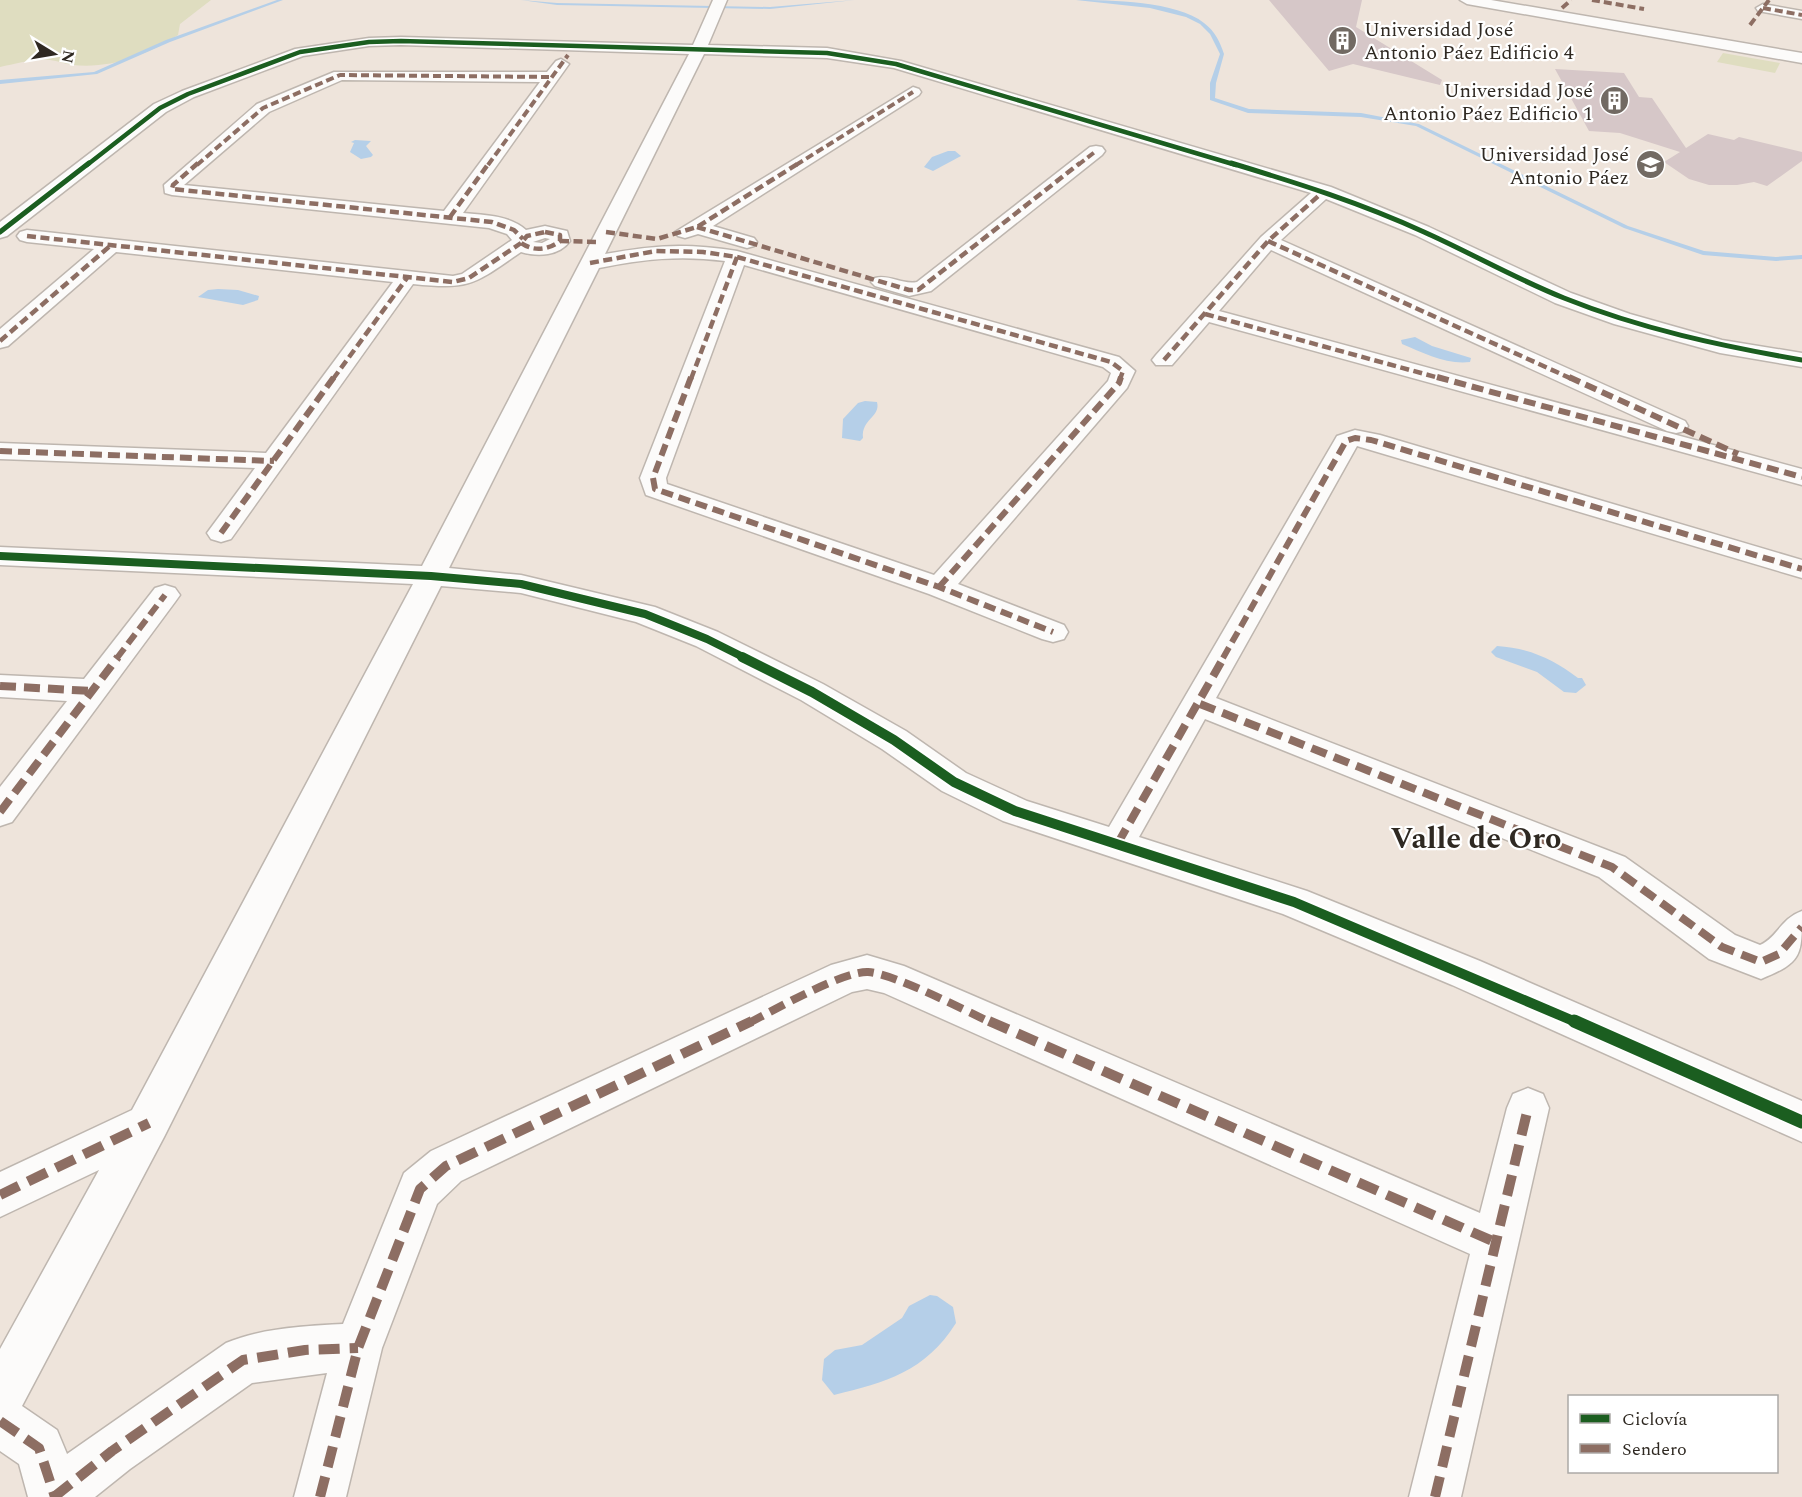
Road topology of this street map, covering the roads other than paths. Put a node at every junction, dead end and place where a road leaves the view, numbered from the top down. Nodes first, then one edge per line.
1 (1467, 0) edge
2 (1516, 0) edge
3 (1592, 0) edge
4 (1567, 4) edge
5 (1766, 4) edge
6 (716, 7) edge
7 (1644, 9) dead end
8 (1802, 15) edge
9 (1750, 25) dead end
10 (1691, 34) junction
11 (700, 47) junction
12 (1802, 49) edge
13 (568, 55) dead end
14 (1802, 58) edge
15 (552, 76) junction
16 (913, 92) dead end
17 (1096, 151) dead end
18 (1324, 190) junction
19 (450, 217) junction
20 (697, 227) junction
21 (0, 232) edge
22 (27, 236) dead end
23 (522, 241) junction
24 (1268, 241) junction
25 (657, 245) junction
26 (110, 246) junction
27 (599, 246) junction
28 (737, 257) junction
29 (407, 278) junction
30 (1205, 314) junction
31 (0, 341) edge
32 (1164, 360) dead end
33 (1802, 360) edge
34 (0, 451) edge
35 (274, 461) junction
36 (1770, 468) junction
37 (1802, 477) edge
38 (221, 533) dead end
39 (0, 556) edge
40 (1802, 569) edge
41 (432, 576) junction
42 (939, 587) junction
43 (165, 595) dead end
44 (1053, 632) dead end
45 (0, 686) edge
46 (92, 691) junction
47 (1200, 704) junction
48 (0, 812) edge
49 (1118, 843) junction
50 (1802, 927) edge
51 (1528, 1108) dead end
52 (1802, 1122) edge
53 (149, 1123) junction
54 (0, 1195) edge
55 (1497, 1243) junction
56 (358, 1348) junction
57 (0, 1398) edge
58 (0, 1421) edge
59 (55, 1497) edge
60 (320, 1497) edge
61 (1435, 1497) edge

1 - 10 street
2 - 4 street
3 - 7 street
4 - 10 street
5 - 8 street
5 - 9 street
6 - 11 street
10 - 12 street
10 - 14 street
11 - 18 street
11 - 21 street
11 - 27 street
13 - 15 street
15 - 19 street
15 - 19 street
16 - 20 street
17 - 20 street
18 - 24 street
18 - 33 street
19 - 23 street
20 - 25 street
22 - 26 street
23 - 27 street
23 - 29 street
24 - 30 street
24 - 36 street
25 - 27 street
25 - 27 street
25 - 28 street
26 - 29 street
26 - 31 street
27 - 41 street
28 - 42 street
28 - 42 street
29 - 35 street
30 - 32 street
30 - 36 street
34 - 35 street
35 - 38 street
36 - 37 street
39 - 41 street
40 - 47 street
41 - 49 street
41 - 53 street
42 - 44 street
43 - 46 street
45 - 46 street
46 - 48 street
47 - 49 street
47 - 50 street
49 - 52 street
51 - 55 street
53 - 54 street
53 - 57 street
55 - 56 street
55 - 61 street
56 - 59 street
56 - 60 street
58 - 59 street

